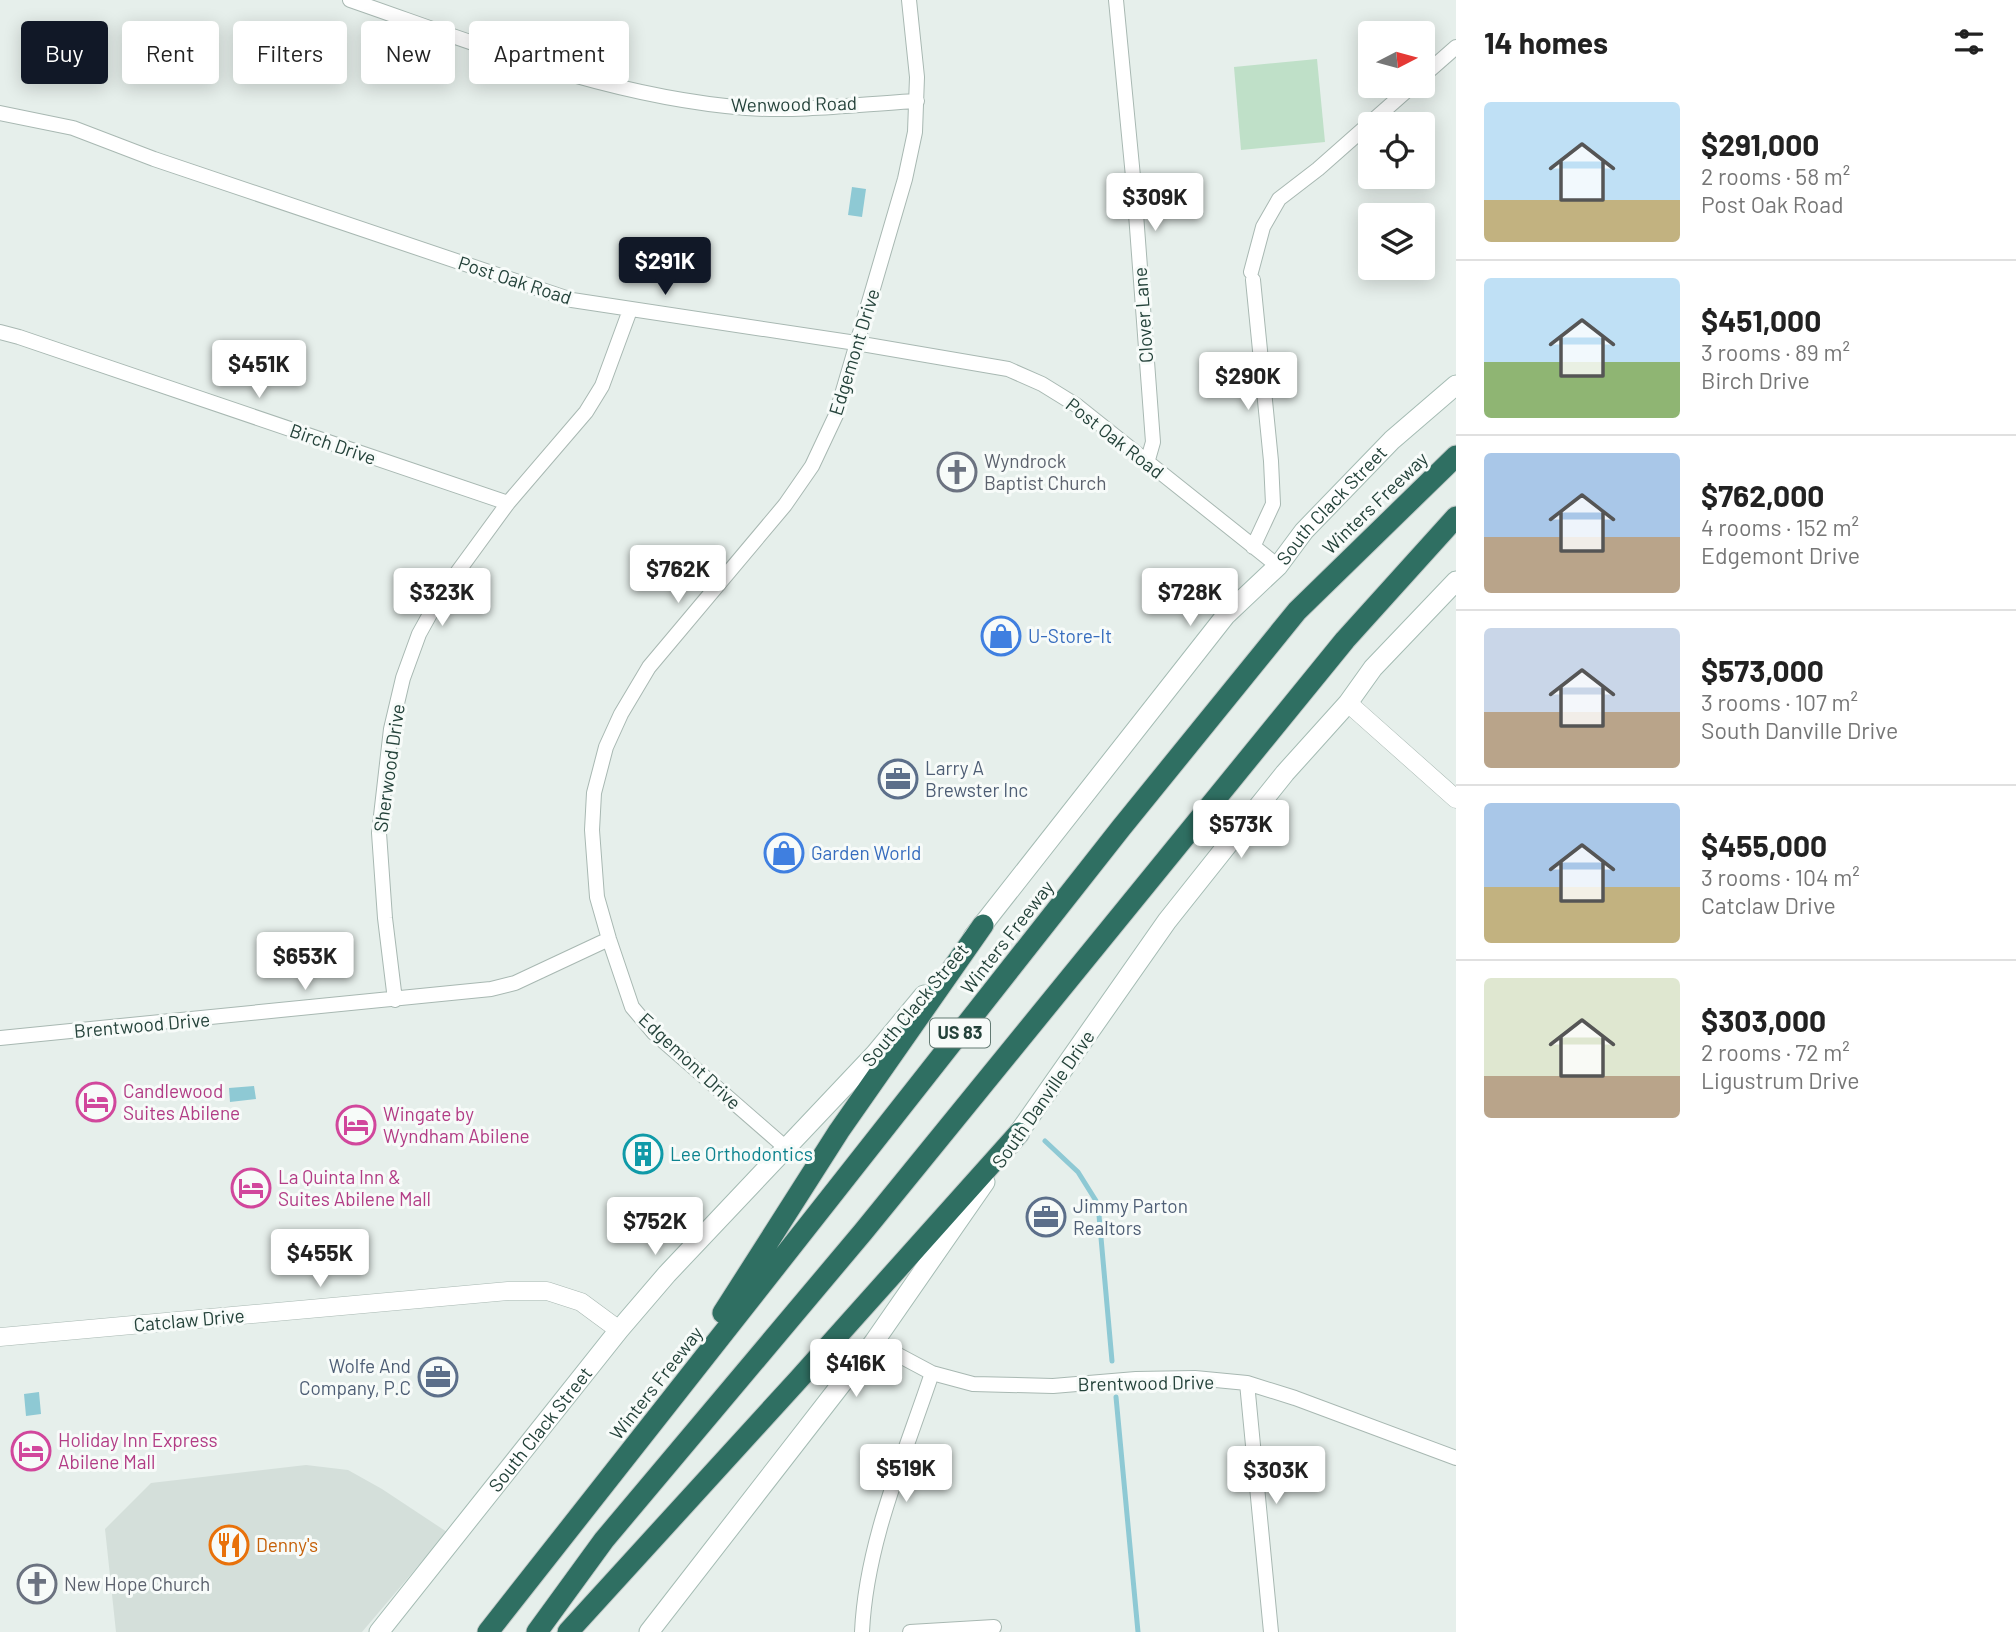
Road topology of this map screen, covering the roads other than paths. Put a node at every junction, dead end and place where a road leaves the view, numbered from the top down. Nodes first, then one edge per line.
1 (350, 0) edge
2 (909, 0) edge
3 (1116, 0) edge
4 (1456, 47) edge
5 (1435, 65) edge
6 (1398, 98) edge
7 (917, 101) junction
8 (0, 113) edge
9 (630, 310) junction
10 (0, 332) edge
11 (856, 343) junction
12 (1456, 385) edge
13 (1456, 456) edge
14 (1147, 463) junction
15 (508, 503) junction
16 (1456, 517) edge
17 (1253, 547) junction
18 (1278, 566) junction
19 (1456, 581) edge
20 (1348, 703) junction
21 (1456, 799) edge
22 (983, 925) junction
23 (609, 939) junction
24 (395, 1000) junction
25 (0, 1038) edge
26 (1019, 1133) junction
27 (786, 1149) junction
28 (619, 1331) junction
29 (0, 1337) edge
30 (874, 1342) junction
31 (932, 1373) junction
32 (1247, 1383) junction
33 (1456, 1458) edge
34 (589, 1505) junction
35 (994, 1627) dead end
36 (379, 1632) edge
37 (488, 1632) edge
38 (537, 1632) edge
39 (568, 1632) edge
40 (649, 1632) edge
41 (862, 1632) edge
42 (910, 1632) edge
43 (1271, 1632) edge

1 - 7 street, Wenwood Road
2 - 7 street, Edgemont Drive
3 - 14 street, Clover Lane
4 - 5 street
6 - 17 street
7 - 11 street, Edgemont Drive
8 - 9 street, Post Oak Road
9 - 11 street, Post Oak Road
9 - 15 street, Sherwood Drive
10 - 15 street, Birch Drive
11 - 14 street, Post Oak Road
11 - 23 street, Edgemont Drive
12 - 18 main road, South Clack Street
13 - 34 highway, Winters Freeway / US 83
14 - 17 street, Post Oak Road
15 - 24 street, Sherwood Drive
16 - 38 highway, US 83
17 - 18 street, Post Oak Road
18 - 22 main road, South Clack Street
19 - 20 main road, South Danville Drive
20 - 21 street
20 - 26 main road, South Danville Drive
22 - 27 main road, South Clack Street
22 - 34 highway
23 - 24 street, Brentwood Drive
23 - 27 street, Edgemont Drive
24 - 25 street, Brentwood Drive
26 - 30 main road, South Danville Drive
26 - 39 highway
27 - 28 main road, South Clack Street
28 - 29 street, Catclaw Drive
28 - 36 main road, South Clack Street
30 - 31 street, Brentwood Drive
30 - 40 main road, South Danville Drive
31 - 32 street, Brentwood Drive
31 - 41 street
32 - 33 street, Brentwood Drive
32 - 43 street
34 - 37 highway, Winters Freeway / US 83
35 - 42 street

